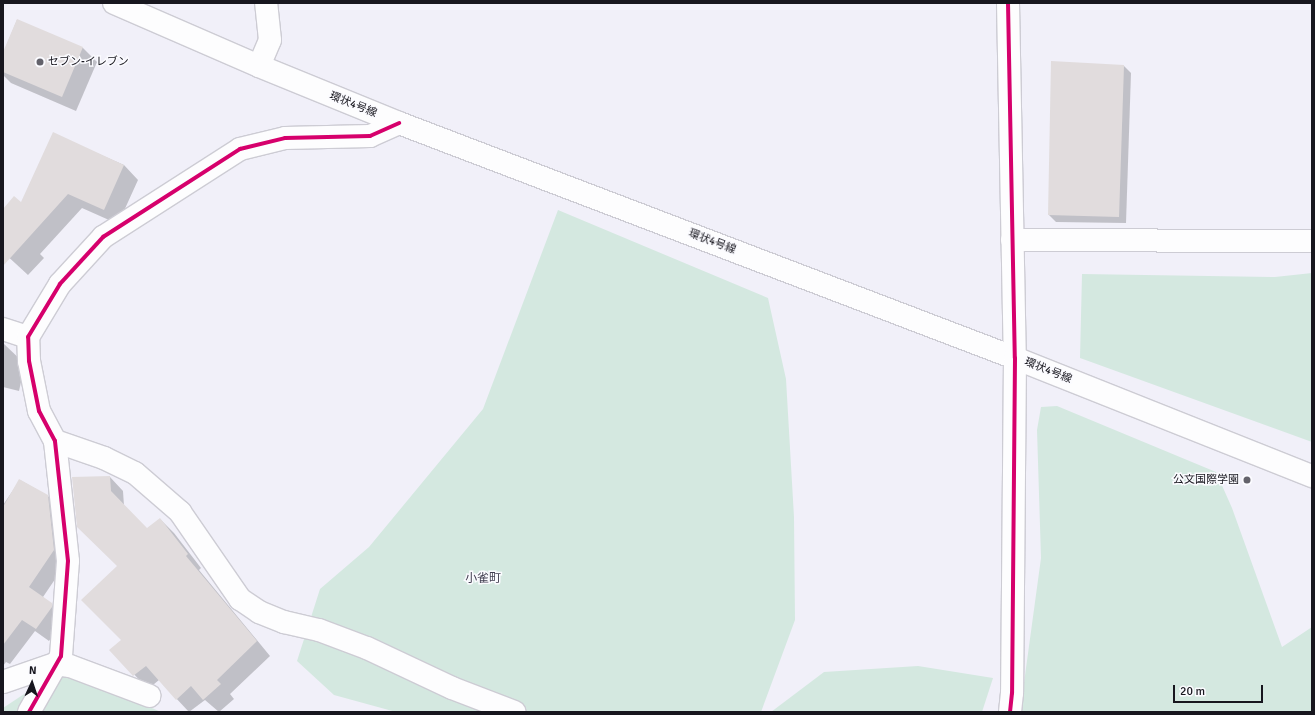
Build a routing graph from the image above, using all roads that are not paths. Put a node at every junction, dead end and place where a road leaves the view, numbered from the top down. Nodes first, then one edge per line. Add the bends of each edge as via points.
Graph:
1 (114, 3) edge
2 (266, 3) edge
3 (1008, 3) edge
4 (259, 66) junction
5 (399, 123) junction
6 (1012, 240) junction
7 (1312, 241) edge
8 (3, 329) edge
9 (28, 337) junction
10 (1015, 358) junction
11 (55, 441) junction
12 (1312, 476) edge
13 (55, 664) junction
14 (3, 682) edge
15 (150, 696) dead end
16 (29, 712) edge
17 (515, 712) edge
18 (1010, 712) edge

1 - 4 street, 環状4号線
2 - 4 street via 270,40
3 - 6 street
4 - 5 street, 環状4号線
5 - 9 street via 370,136 285,138 240,149 103,237 60,284
5 - 10 street, 環状4号線
6 - 7 street
6 - 10 street
8 - 9 street
9 - 11 street via 29,361 39,410
10 - 12 street, 環状4号線
10 - 18 street
11 - 13 street via 68,561 61,656
11 - 17 street via 104,458 135,473 180,512 240,599 259,612 284,622 319,630 404,663 452,688
13 - 14 street
13 - 15 street via 70,666
13 - 16 street

